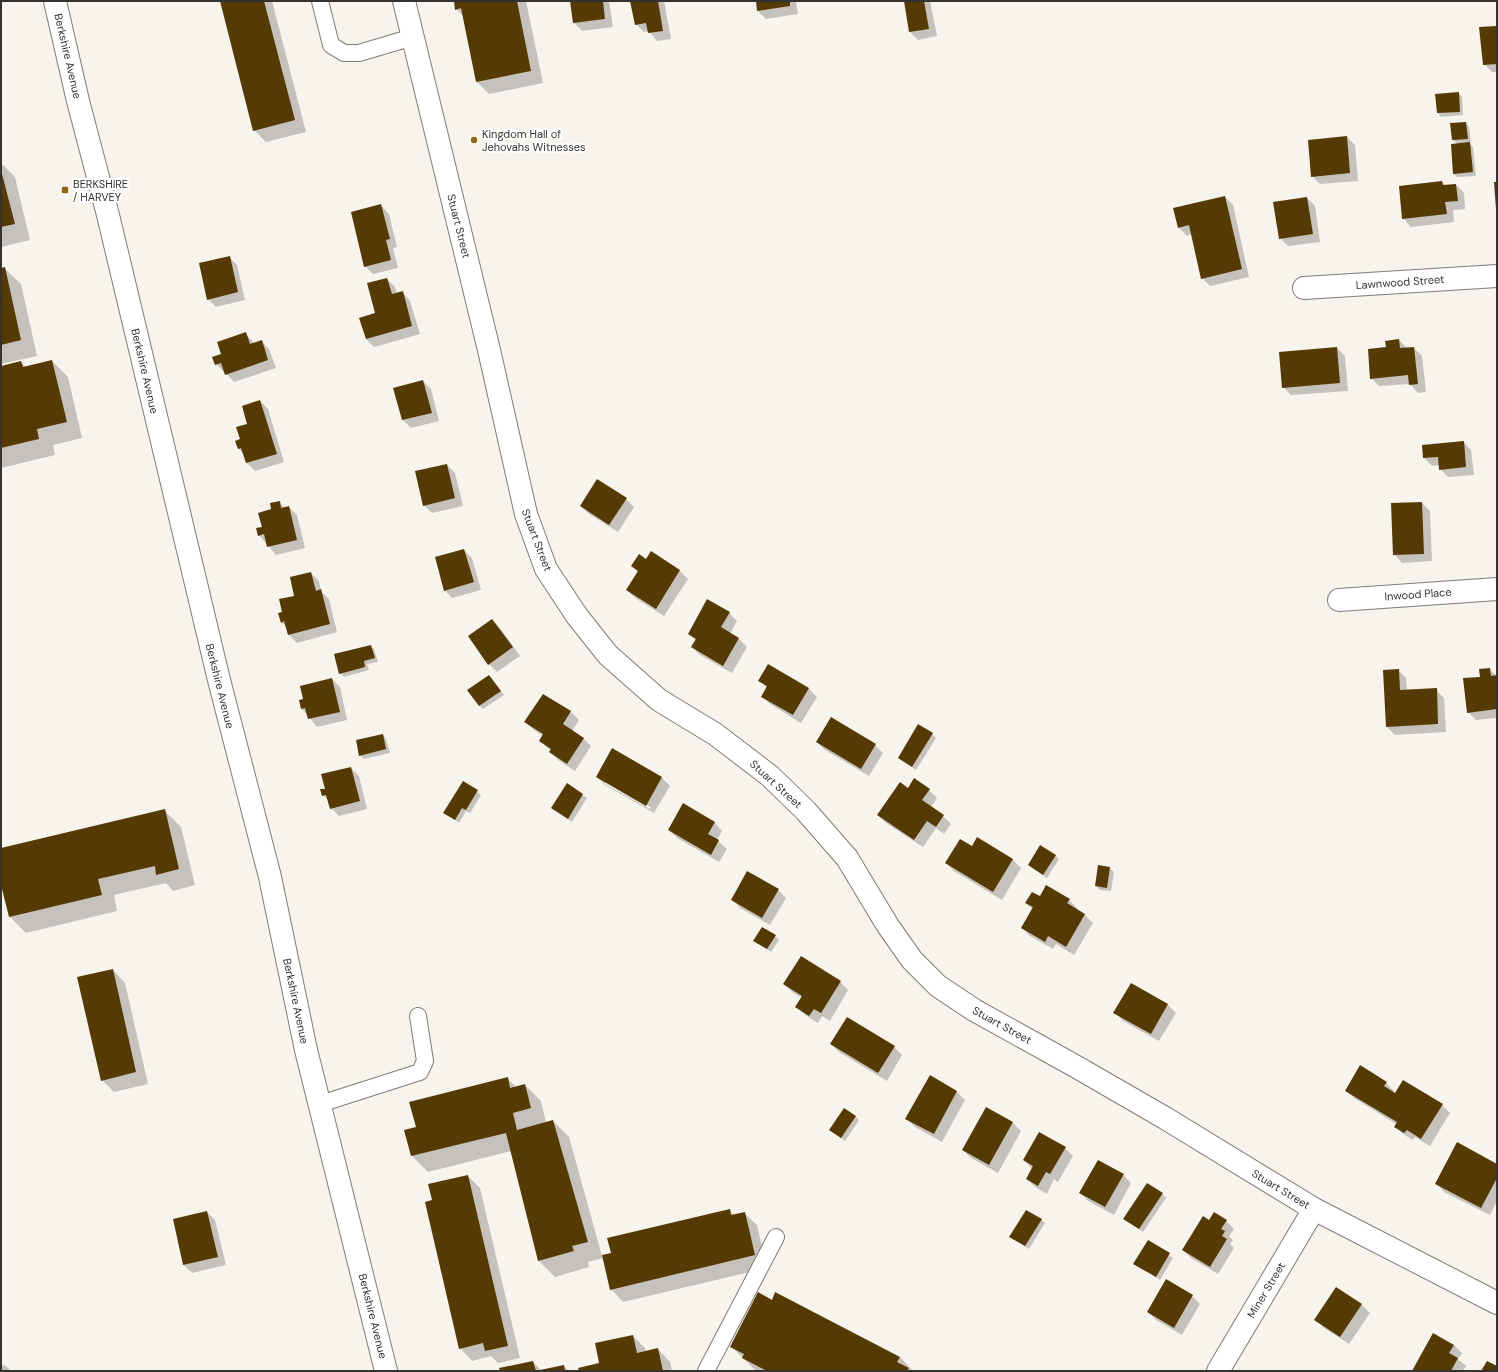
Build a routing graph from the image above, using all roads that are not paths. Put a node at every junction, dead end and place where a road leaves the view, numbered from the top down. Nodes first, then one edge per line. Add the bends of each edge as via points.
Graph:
1 (56, 1) edge
2 (320, 1) edge
3 (404, 1) edge
4 (413, 37) junction
5 (1497, 276) edge
6 (1304, 288) dead end
7 (1497, 589) edge
8 (1339, 600) dead end
9 (418, 1016) dead end
10 (320, 1104) junction
11 (1314, 1209) junction
12 (776, 1237) dead end
13 (1497, 1302) edge
14 (386, 1371) edge
15 (706, 1371) edge
16 (1218, 1371) edge

1 - 10 street, Berkshire Avenue via 78,102 108,215 218,680 270,877 306,1050
2 - 4 lane via 330,45 344,53 359,53
3 - 4 street, Stuart Street
4 - 11 street, Stuart Street via 526,514 546,569 577,616 608,654 659,700 715,734 770,776 806,811 847,858 912,960 938,986 974,1010 1165,1118
5 - 6 street, Lawnwood Street
7 - 8 street, Inwood Place
9 - 10 lane via 425,1061 420,1072
10 - 14 street, Berkshire Avenue
11 - 13 street, Stuart Street
11 - 16 street, Miner Street
12 - 15 lane

